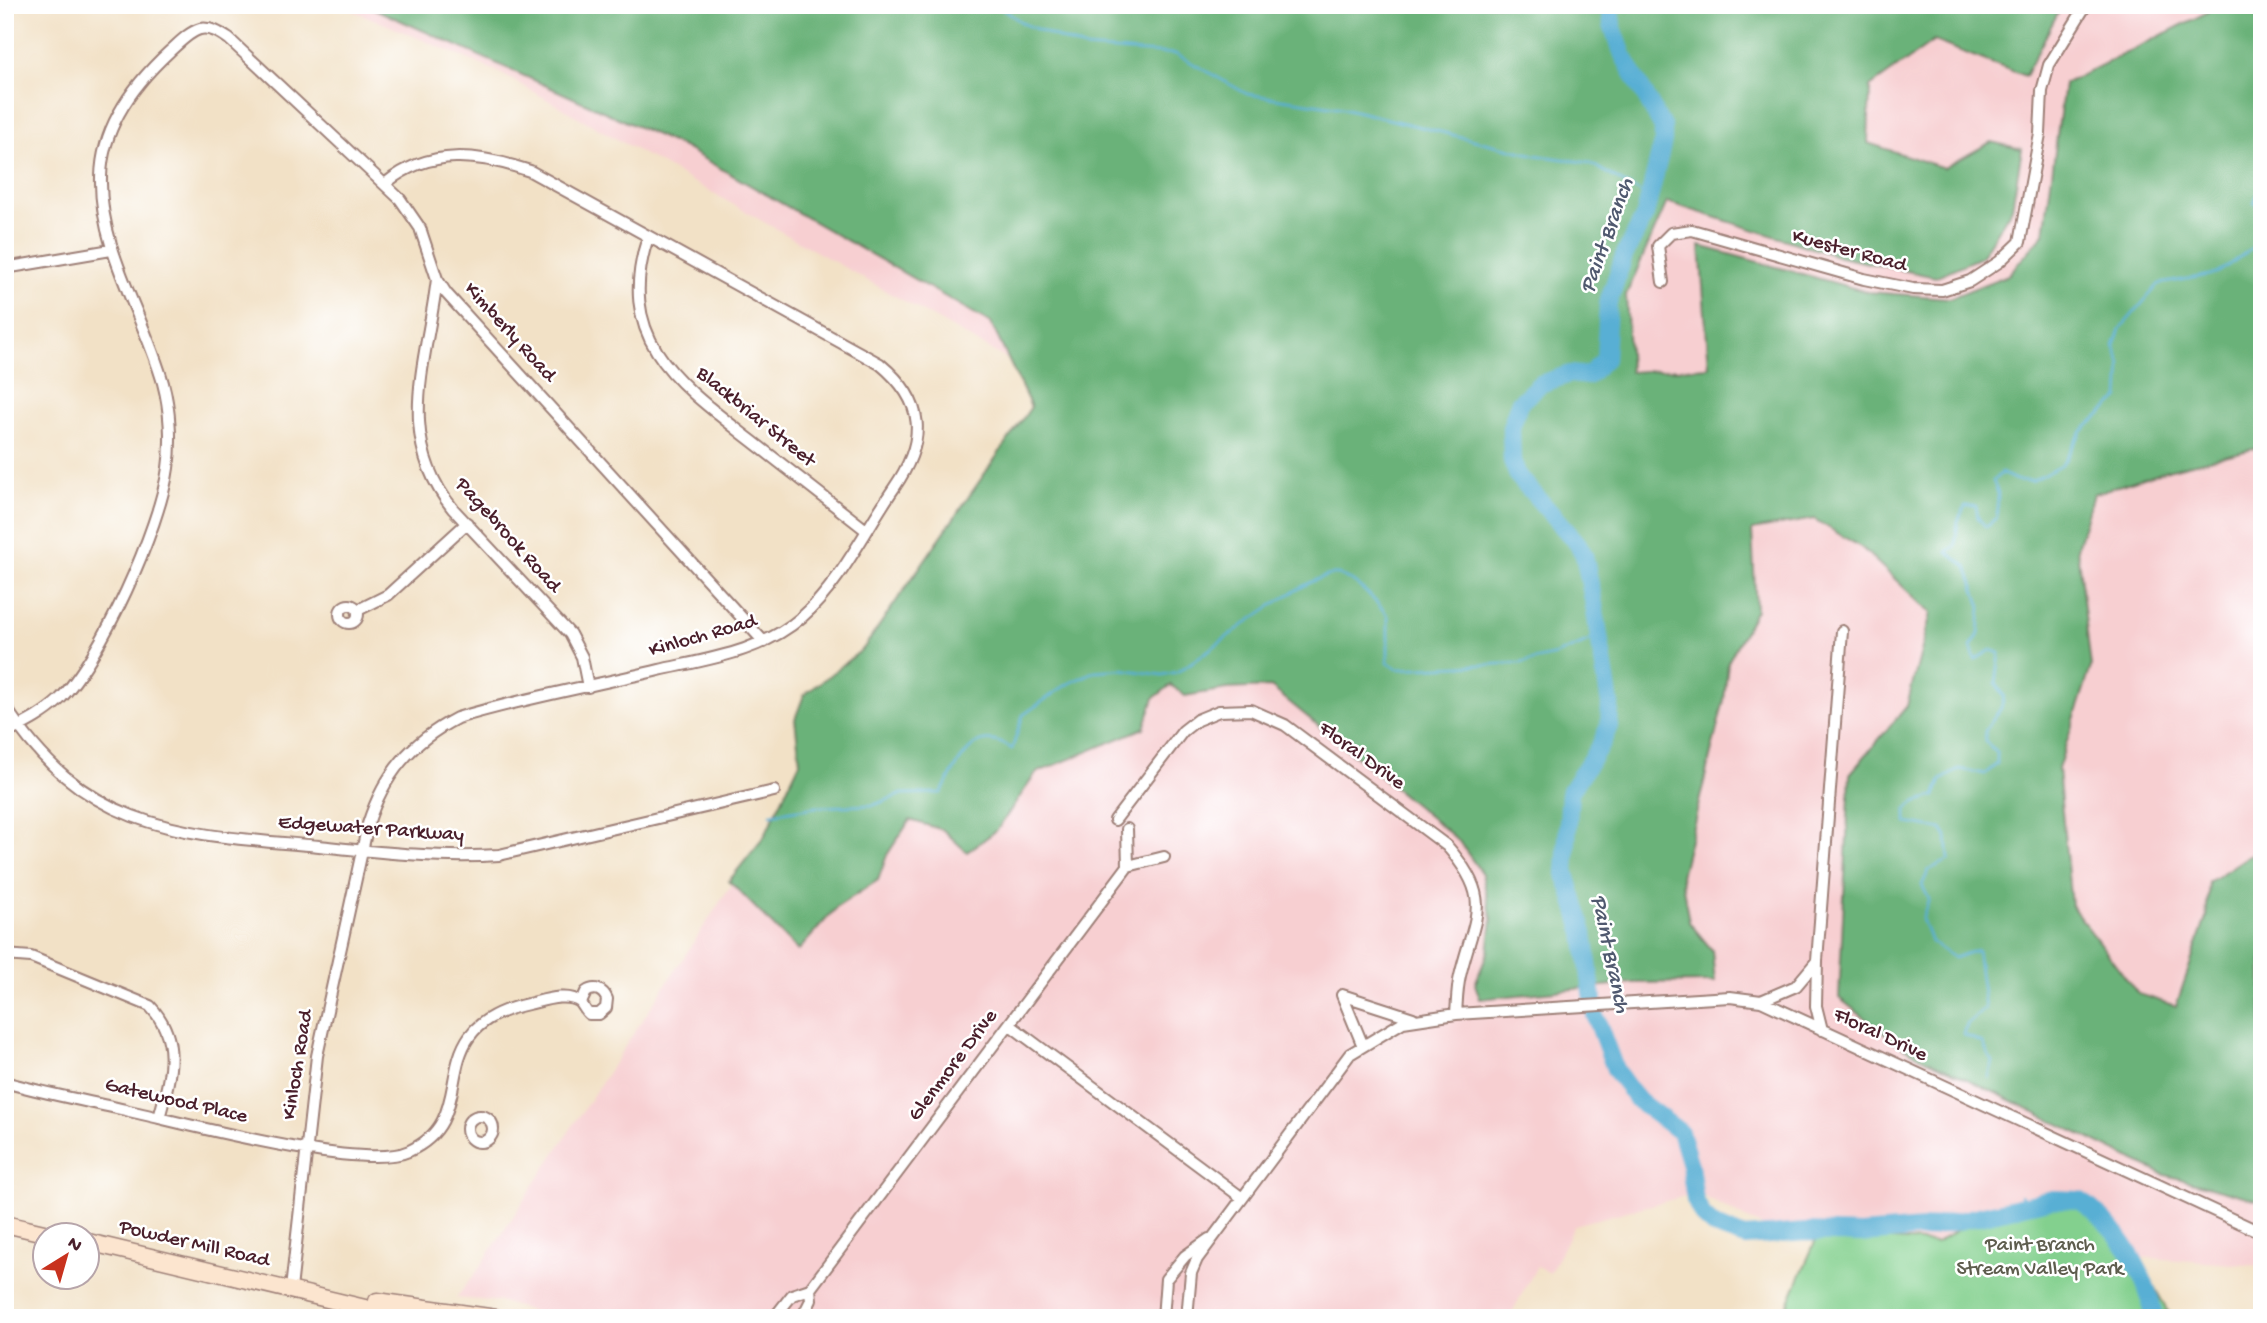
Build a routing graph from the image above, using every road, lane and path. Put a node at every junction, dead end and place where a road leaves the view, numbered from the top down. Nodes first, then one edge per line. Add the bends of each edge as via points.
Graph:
1 (2086, 5) edge
2 (386, 183) junction
3 (648, 237) junction
4 (111, 250) junction
5 (5, 268) edge
6 (437, 279) junction
7 (1663, 282) dead end
8 (467, 523) junction
9 (866, 530) junction
10 (358, 610) dead end
11 (1842, 631) dead end
12 (764, 642) junction
13 (588, 687) junction
14 (5, 706) edge
15 (18, 726) junction
16 (5, 734) edge
17 (774, 791) dead end
18 (1115, 820) dead end
19 (1127, 829) dead end
20 (361, 850) junction
21 (1164, 857) dead end
22 (1128, 866) junction
23 (5, 955) edge
24 (1816, 961) junction
25 (1761, 1001) junction
26 (581, 1003) dead end
27 (1456, 1014) junction
28 (1415, 1019) junction
29 (1010, 1025) junction
30 (1822, 1030) junction
31 (1363, 1046) junction
32 (5, 1082) edge
33 (447, 1113) junction
34 (159, 1118) junction
35 (467, 1126) dead end
36 (305, 1148) junction
37 (1241, 1197) junction
38 (5, 1224) edge
39 (32, 1230) edge
40 (2262, 1233) edge
41 (1212, 1238) junction
42 (102, 1245) edge
43 (291, 1289) junction
44 (810, 1289) junction
45 (407, 1318) edge
46 (496, 1318) edge
47 (774, 1318) edge
48 (802, 1318) edge
49 (1163, 1318) edge
50 (1187, 1318) edge

1 - 7 street, Kuester Road via 2049,65 2020,242 1970,281 1942,290 1913,289 1692,230 1671,233 1658,246
2 - 3 street, Kinloch Road via 430,160 482,157 530,171
2 - 4 street, Kimberly Road via 229,39 201,29 180,42 146,75 110,131 100,176
2 - 6 street, Kimberly Road via 420,228
3 - 9 street, Blackbriar Street via 638,278 638,306 649,340 671,373 697,399
3 - 9 street, Kinloch Road via 880,364 906,391 917,419 914,452
4 - 5 street
4 - 15 street via 163,383 169,431 166,482 153,526 97,645 60,699
6 - 8 street, Pagebrook Road via 418,397 419,438 436,485
6 - 12 street, Kimberly Road
8 - 10 street via 388,595
8 - 13 street, Pagebrook Road via 570,634 582,657
9 - 12 street, Kinloch Road via 813,607
11 - 24 street
12 - 13 street, Kinloch Road
13 - 20 street, Kinloch Road via 457,718 423,738 396,765 381,789
14 - 15 street, Edgewater Parkway
15 - 16 street
15 - 20 street, Edgewater Parkway via 75,784 144,821 192,834
17 - 20 street, Edgewater Parkway via 499,855
18 - 27 street, Floral Drive via 1182,732 1197,720 1219,711 1251,710 1285,725 1447,846 1466,871 1476,892 1477,911
19 - 22 street
20 - 36 street, Kinloch Road via 317,1056
21 - 22 street
22 - 29 street, Glenmore Drive
23 - 34 street via 31,957 150,1006 169,1035 173,1065
24 - 25 street via 1797,986
24 - 30 street via 1816,1006
25 - 27 street, Floral Drive via 1706,999
25 - 30 street, Floral Drive
26 - 33 street, Gatewood Place via 566,998 527,1004 493,1014 477,1025 461,1048
27 - 28 street, Floral Drive
28 - 31 street, Floral Drive
28 - 31 street via 1342,995
29 - 37 street
29 - 44 street, Glenmore Drive
30 - 40 street, Floral Drive
31 - 37 street, Floral Drive via 1350,1054
32 - 34 street, Gatewood Place
33 - 35 street
33 - 36 street, Gatewood Place via 439,1129 412,1151 389,1157
34 - 36 street, Gatewood Place
36 - 43 street, Kinloch Road
37 - 41 street, Floral Drive
38 - 39 main road
41 - 49 street, Floral Drive via 1196,1245 1166,1279
41 - 50 street, Floral Drive via 1191,1273
42 - 43 main road, Powder Mill Road
43 - 45 main road, Powder Mill Road
43 - 46 main road, Powder Mill Road
44 - 47 street via 792,1295
44 - 48 street via 811,1300

